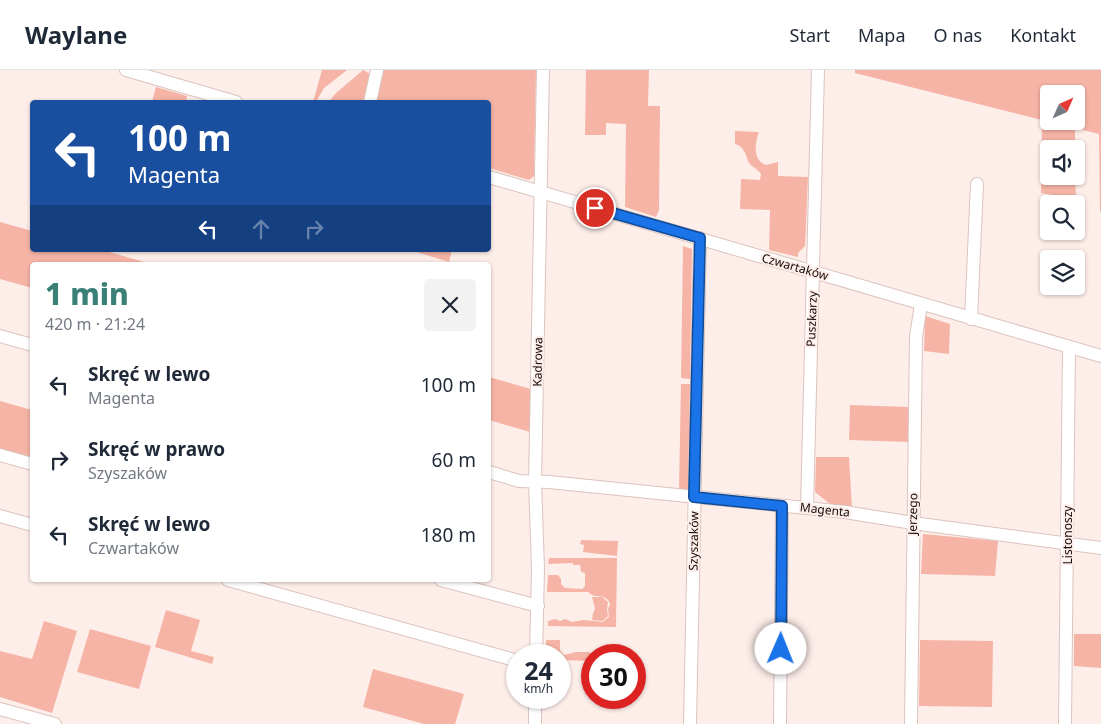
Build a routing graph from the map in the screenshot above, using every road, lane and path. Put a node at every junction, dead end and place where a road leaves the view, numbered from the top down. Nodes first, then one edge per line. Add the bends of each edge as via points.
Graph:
1 (126, 70) edge
2 (377, 70) edge
3 (544, 70) edge
4 (818, 70) edge
5 (229, 100) edge
6 (370, 100) edge
7 (491, 178) edge
8 (977, 184) dead end
9 (540, 192) junction
10 (700, 238) junction
11 (813, 272) junction
12 (921, 304) junction
13 (971, 319) junction
14 (0, 336) edge
15 (30, 344) edge
16 (1069, 347) junction
17 (1101, 356) edge
18 (0, 455) edge
19 (30, 463) edge
20 (491, 473) edge
21 (535, 482) junction
22 (694, 497) junction
23 (782, 506) junction
24 (806, 508) junction
25 (0, 516) edge
26 (913, 523) junction
27 (30, 524) edge
28 (1068, 545) junction
29 (1101, 548) edge
30 (235, 582) edge
31 (448, 582) edge
32 (538, 606) junction
33 (536, 644) edge
34 (506, 659) edge
35 (0, 709) edge
36 (535, 709) edge
37 (55, 724) edge
38 (535, 724) edge
39 (690, 724) edge
40 (780, 724) edge
41 (911, 724) edge
42 (1065, 724) edge

1 - 5 street
2 - 6 street
3 - 9 street, Kadrowa
4 - 11 street, Puszkarzy
7 - 9 street, Czwartaków
8 - 13 street
9 - 10 street, Czwartaków
9 - 21 street, Kadrowa
10 - 11 street, Czwartaków
10 - 22 street, Szyszaków
11 - 12 street, Czwartaków
11 - 24 street, Puszkarzy
12 - 13 street, Czwartaków
12 - 26 street, Jerzego via 916,337
13 - 16 street, Czwartaków
14 - 15 street
16 - 17 street, Czwartaków
16 - 28 street, Listonoszy
18 - 19 street
20 - 21 street, Magenta
21 - 22 street, Magenta
21 - 32 street, Kadrowa
22 - 23 street, Magenta
22 - 39 street, Szyszaków
23 - 24 street, Magenta
23 - 40 street
24 - 26 street, Magenta
25 - 27 street
26 - 28 street, Magenta
26 - 41 street, Jerzego
28 - 29 street, Magenta
28 - 42 street, Listonoszy
30 - 34 street
31 - 32 street
32 - 33 street, Kadrowa
35 - 37 street
36 - 38 street

